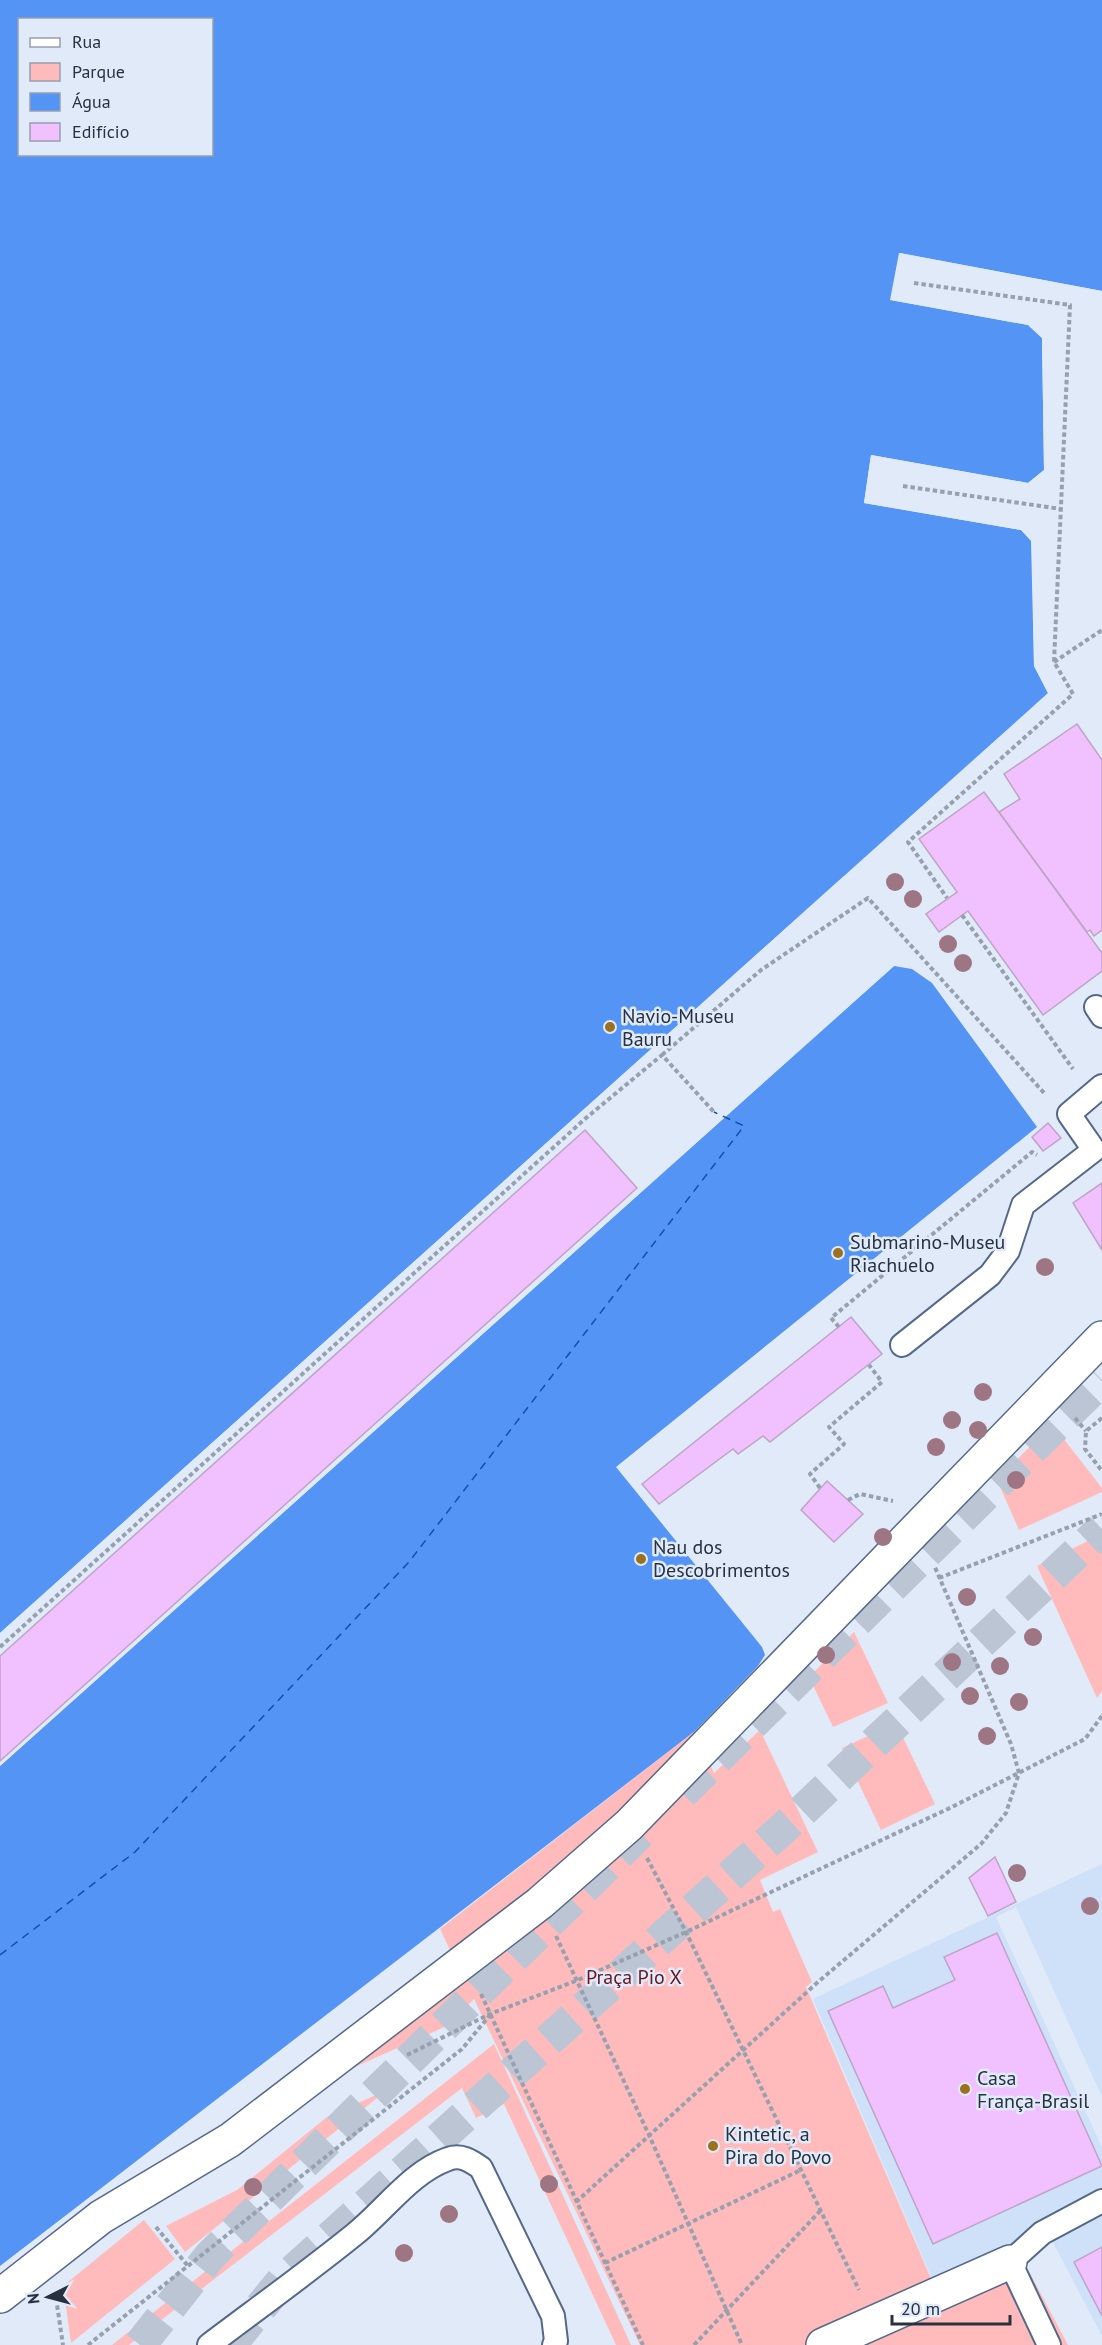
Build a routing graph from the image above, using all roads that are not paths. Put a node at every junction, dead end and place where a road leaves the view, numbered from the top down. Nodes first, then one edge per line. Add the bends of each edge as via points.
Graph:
1 (1097, 1090) edge
2 (1102, 1338) edge
3 (902, 1345) dead end
4 (1102, 2201) edge
5 (1010, 2262) junction
6 (0, 2296) edge
7 (209, 2345) edge
8 (554, 2345) edge
9 (823, 2345) edge
10 (1049, 2345) edge

1 - 3 lane via 1069,1114 1094,1150 1023,1206 1008,1251 990,1275
2 - 6 street via 629,1826 540,1904 230,2140 101,2217
4 - 5 lane via 1042,2233
5 - 9 street
5 - 10 lane
7 - 8 lane via 357,2232 424,2172 457,2157 481,2168 553,2316

